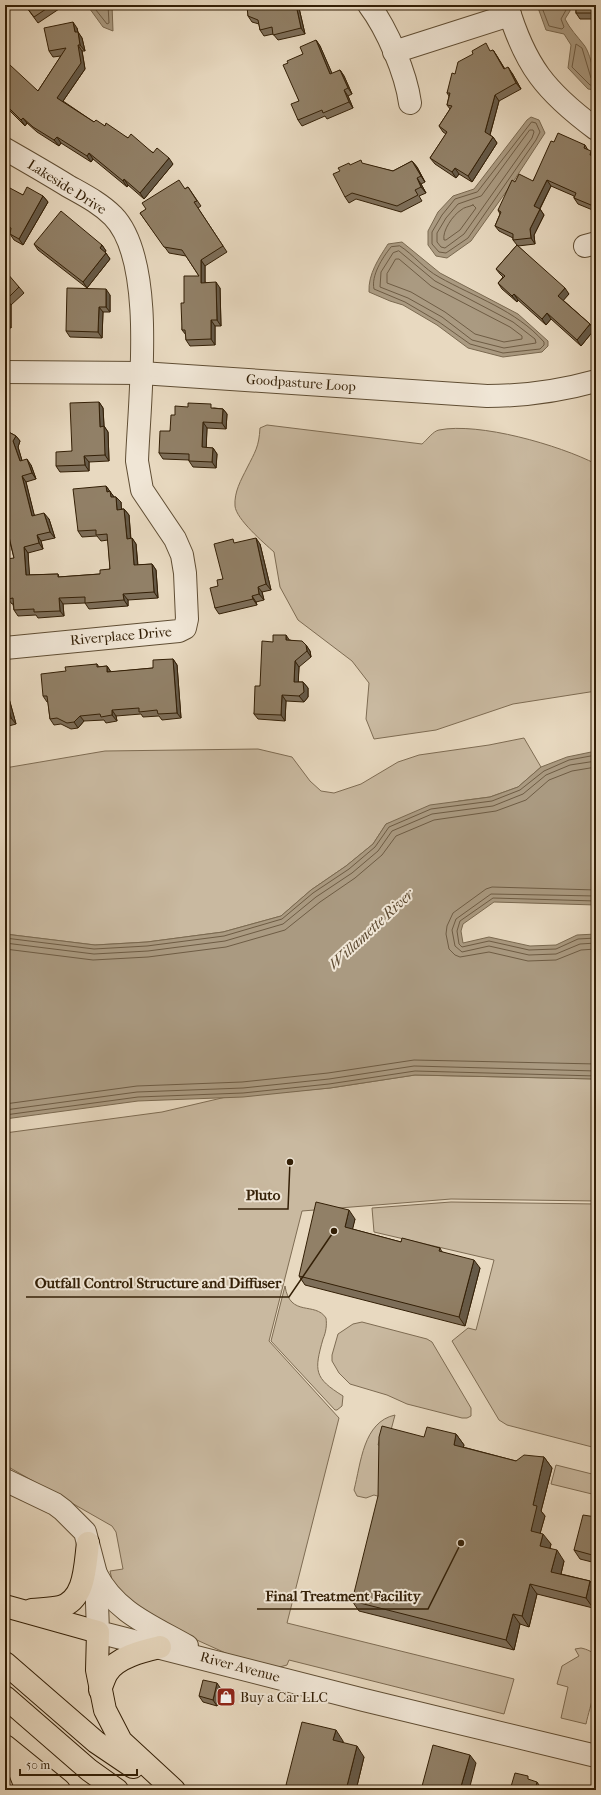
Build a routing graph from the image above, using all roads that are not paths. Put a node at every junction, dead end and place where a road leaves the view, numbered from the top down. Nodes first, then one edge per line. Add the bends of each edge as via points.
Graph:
1 (369, 5) edge
2 (508, 10) edge
3 (394, 52) junction
4 (410, 103) dead end
5 (596, 129) edge
6 (5, 149) edge
7 (5, 372) edge
8 (141, 373) junction
9 (596, 381) edge
10 (5, 648) edge
11 (5, 1480) edge
12 (88, 1543) junction
13 (96, 1574) junction
14 (13, 1608) edge
15 (98, 1632) junction
16 (160, 1647) junction
17 (213, 1660) junction
18 (5, 1663) edge
19 (100, 1690) junction
20 (5, 1697) edge
21 (5, 1746) edge
22 (5, 1750) edge
23 (596, 1756) edge
24 (27, 1790) edge
25 (59, 1790) edge
26 (118, 1790) edge
27 (167, 1790) edge
28 (174, 1790) edge

1 - 3 street
2 - 3 street
2 - 5 street via 523,49 544,83 566,106
3 - 4 street
6 - 8 street, Lakeside Drive via 96,202 121,226 135,258 140,282
7 - 8 street, Goodpasture Loop
8 - 9 street, Goodpasture Loop via 487,396 531,395
8 - 10 street, Riverplace Drive via 139,480 145,497 172,535 182,555 186,625 179,631
11 - 12 street via 39,1495 63,1510 85,1532
12 - 13 street
12 - 14 highway via 80,1588 74,1599 61,1606
13 - 15 street
13 - 17 street via 103,1589 128,1613
14 - 15 highway
15 - 16 street, River Avenue
15 - 19 highway via 97,1670
16 - 17 street, River Avenue
16 - 19 highway via 122,1660 107,1672
17 - 23 street, River Avenue via 364,1700
18 - 27 highway via 96,1742
19 - 28 highway via 105,1710 121,1741
20 - 26 highway via 89,1770
21 - 25 highway
22 - 24 highway via 18,1767

